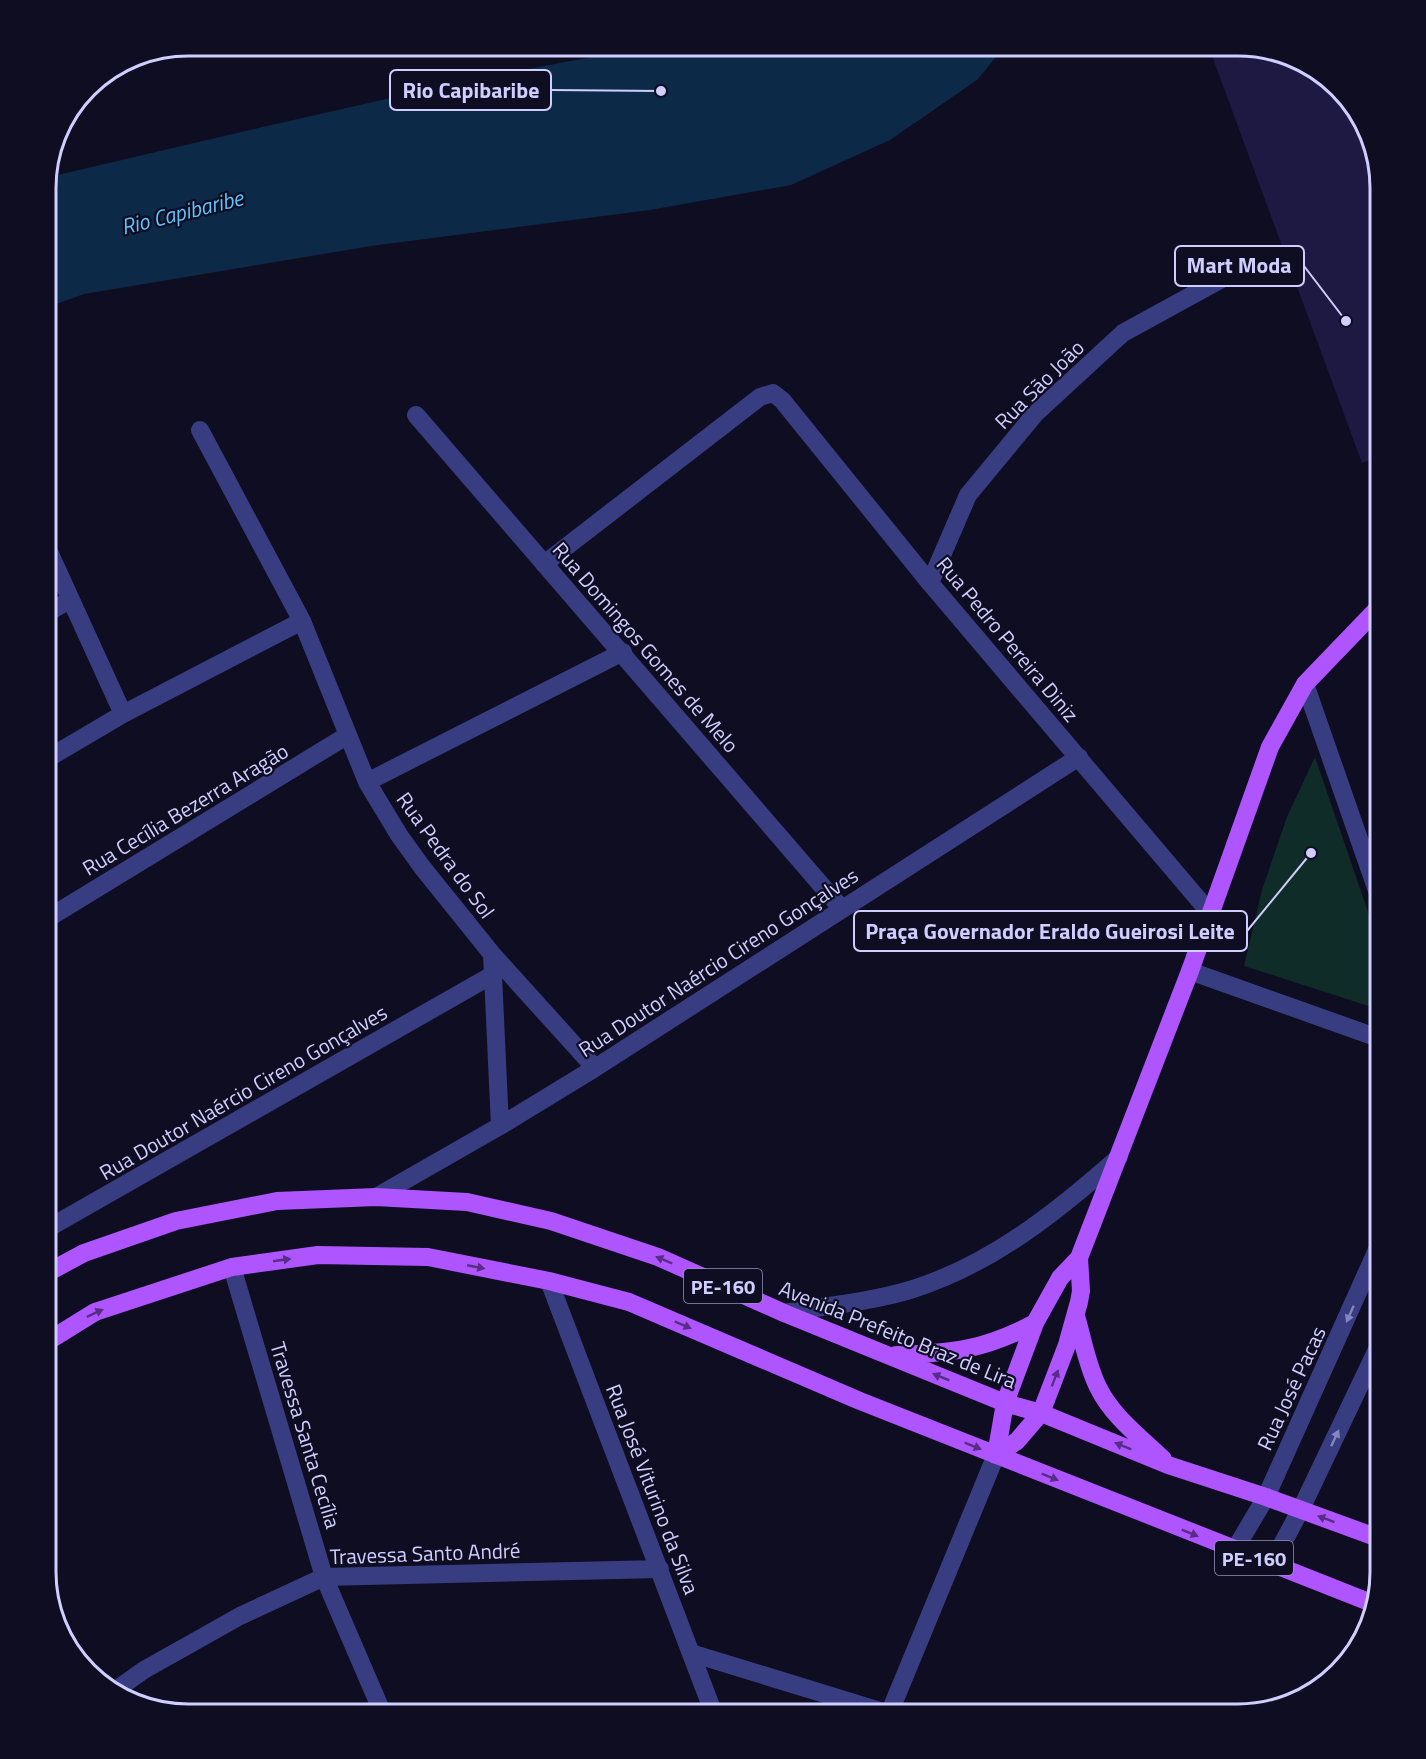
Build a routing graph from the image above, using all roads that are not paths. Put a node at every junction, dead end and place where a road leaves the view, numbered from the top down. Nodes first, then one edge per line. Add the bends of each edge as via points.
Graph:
1 (1236, 271) dead end
2 (416, 415) dead end
3 (200, 430) dead end
4 (544, 564) junction
5 (56, 568) edge
6 (930, 583) junction
7 (70, 600) junction
8 (56, 608) edge
9 (1370, 616) edge
10 (302, 621) junction
11 (623, 652) junction
12 (1305, 684) junction
13 (123, 714) junction
14 (348, 735) junction
15 (56, 754) edge
16 (1079, 757) junction
17 (367, 782) junction
18 (1370, 870) edge
19 (842, 909) junction
20 (56, 913) edge
21 (1210, 913) junction
22 (492, 954) junction
23 (1190, 971) junction
24 (494, 974) junction
25 (1370, 1035) edge
26 (595, 1068) junction
27 (500, 1126) junction
28 (1119, 1157) junction
29 (376, 1197) junction
30 (56, 1224) edge
31 (1079, 1258) junction
32 (1370, 1265) edge
33 (232, 1267) junction
34 (56, 1268) edge
35 (549, 1281) junction
36 (784, 1313) junction
37 (1076, 1316) junction
38 (1035, 1323) junction
39 (56, 1335) edge
40 (887, 1355) junction
41 (1370, 1364) edge
42 (1005, 1403) junction
43 (1041, 1413) junction
44 (996, 1455) junction
45 (1168, 1465) junction
46 (1266, 1497) junction
47 (1300, 1509) junction
48 (1370, 1535) edge
49 (1234, 1551) junction
50 (1271, 1565) junction
51 (660, 1569) junction
52 (324, 1577) junction
53 (1367, 1601) edge
54 (691, 1653) junction
55 (121, 1686) edge
56 (379, 1704) edge
57 (710, 1704) edge
58 (857, 1704) edge
59 (893, 1704) edge

1 - 6 street, Rua São João via 1123,333 1035,414 968,495
2 - 4 street, Rua Domingos Gomes de Melo
3 - 10 street, Rua Pedra do Sol
4 - 6 street, Rua Pedro Pereira Diniz via 760,397 773,393
4 - 11 street, Rua Domingos Gomes de Melo
5 - 7 street
6 - 16 street, Rua Pedro Pereira Diniz
7 - 8 street
7 - 13 street
9 - 12 main road
10 - 13 street
10 - 14 street, Rua Pedra do Sol
11 - 17 street
11 - 19 street, Rua Domingos Gomes de Melo
12 - 18 street
12 - 21 main road via 1270,747
13 - 15 street
14 - 17 street, Rua Pedra do Sol
14 - 20 street, Rua Cecília Bezerra Aragão
16 - 19 street, Rua Doutor Naércio Cireno Gonçalves
16 - 21 street, Rua Pedro Pereira Diniz
17 - 22 street, Rua Pedra do Sol via 411,851
19 - 26 street, Rua Doutor Naércio Cireno Gonçalves
21 - 23 main road
22 - 24 street
22 - 26 street
23 - 25 street
23 - 28 main road
24 - 27 street
24 - 30 street, Rua Doutor Naércio Cireno Gonçalves
26 - 27 street, Rua Doutor Naércio Cireno Gonçalves
27 - 29 street, Rua Doutor Naércio Cireno Gonçalves
28 - 31 main road
28 - 36 street via 1030,1230 946,1277 908,1291
29 - 34 main road, Avenida Prefeito Braz de Lira / PE-160 via 277,1201 176,1221 84,1253
36 -> 29 main road, Avenida Prefeito Braz de Lira / PE-160 via 658,1257 551,1221 467,1202
31 - 37 main road via 1081,1291
31 - 38 main road via 1060,1278
32 -> 46 street, Rua José Pacas
33 -> 35 main road, PE-160 via 318,1255 428,1257
39 -> 33 main road, PE-160 via 95,1312
33 - 52 street, Travessa Santa Cecília
35 -> 44 main road, PE-160 via 629,1302
35 - 51 street, Rua José Viturino da Silva
36 - 40 main road, Avenida Prefeito Braz de Lira / PE-160
43 -> 37 main road
37 - 45 main road via 1099,1389 1116,1413
38 - 40 main road via 978,1347
38 - 42 main road
42 -> 40 main road, Avenida Prefeito Braz de Lira / PE-160
47 -> 41 street
42 - 43 main road, Avenida Prefeito Braz de Lira / PE-160
42 - 44 main road
43 - 44 main road via 1017,1441
45 -> 43 main road, Avenida Prefeito Braz de Lira / PE-160
44 -> 49 main road, PE-160
44 - 59 street
45 - 46 main road, Avenida Prefeito Braz de Lira / PE-160
46 - 47 main road, Avenida Prefeito Braz de Lira / PE-160
46 - 49 street, Rua José Pacas
48 -> 47 main road, Avenida Prefeito Braz de Lira / PE-160
47 - 50 street
49 - 50 main road, PE-160
50 - 53 main road, PE-160
51 - 52 street, Travessa Santo André
51 - 54 street, Rua José Viturino da Silva
52 - 55 street, Travessa Santo André via 240,1616
52 - 56 street, Travessa Santa Cecília
54 - 57 street, Rua José Viturino da Silva
54 - 58 street

